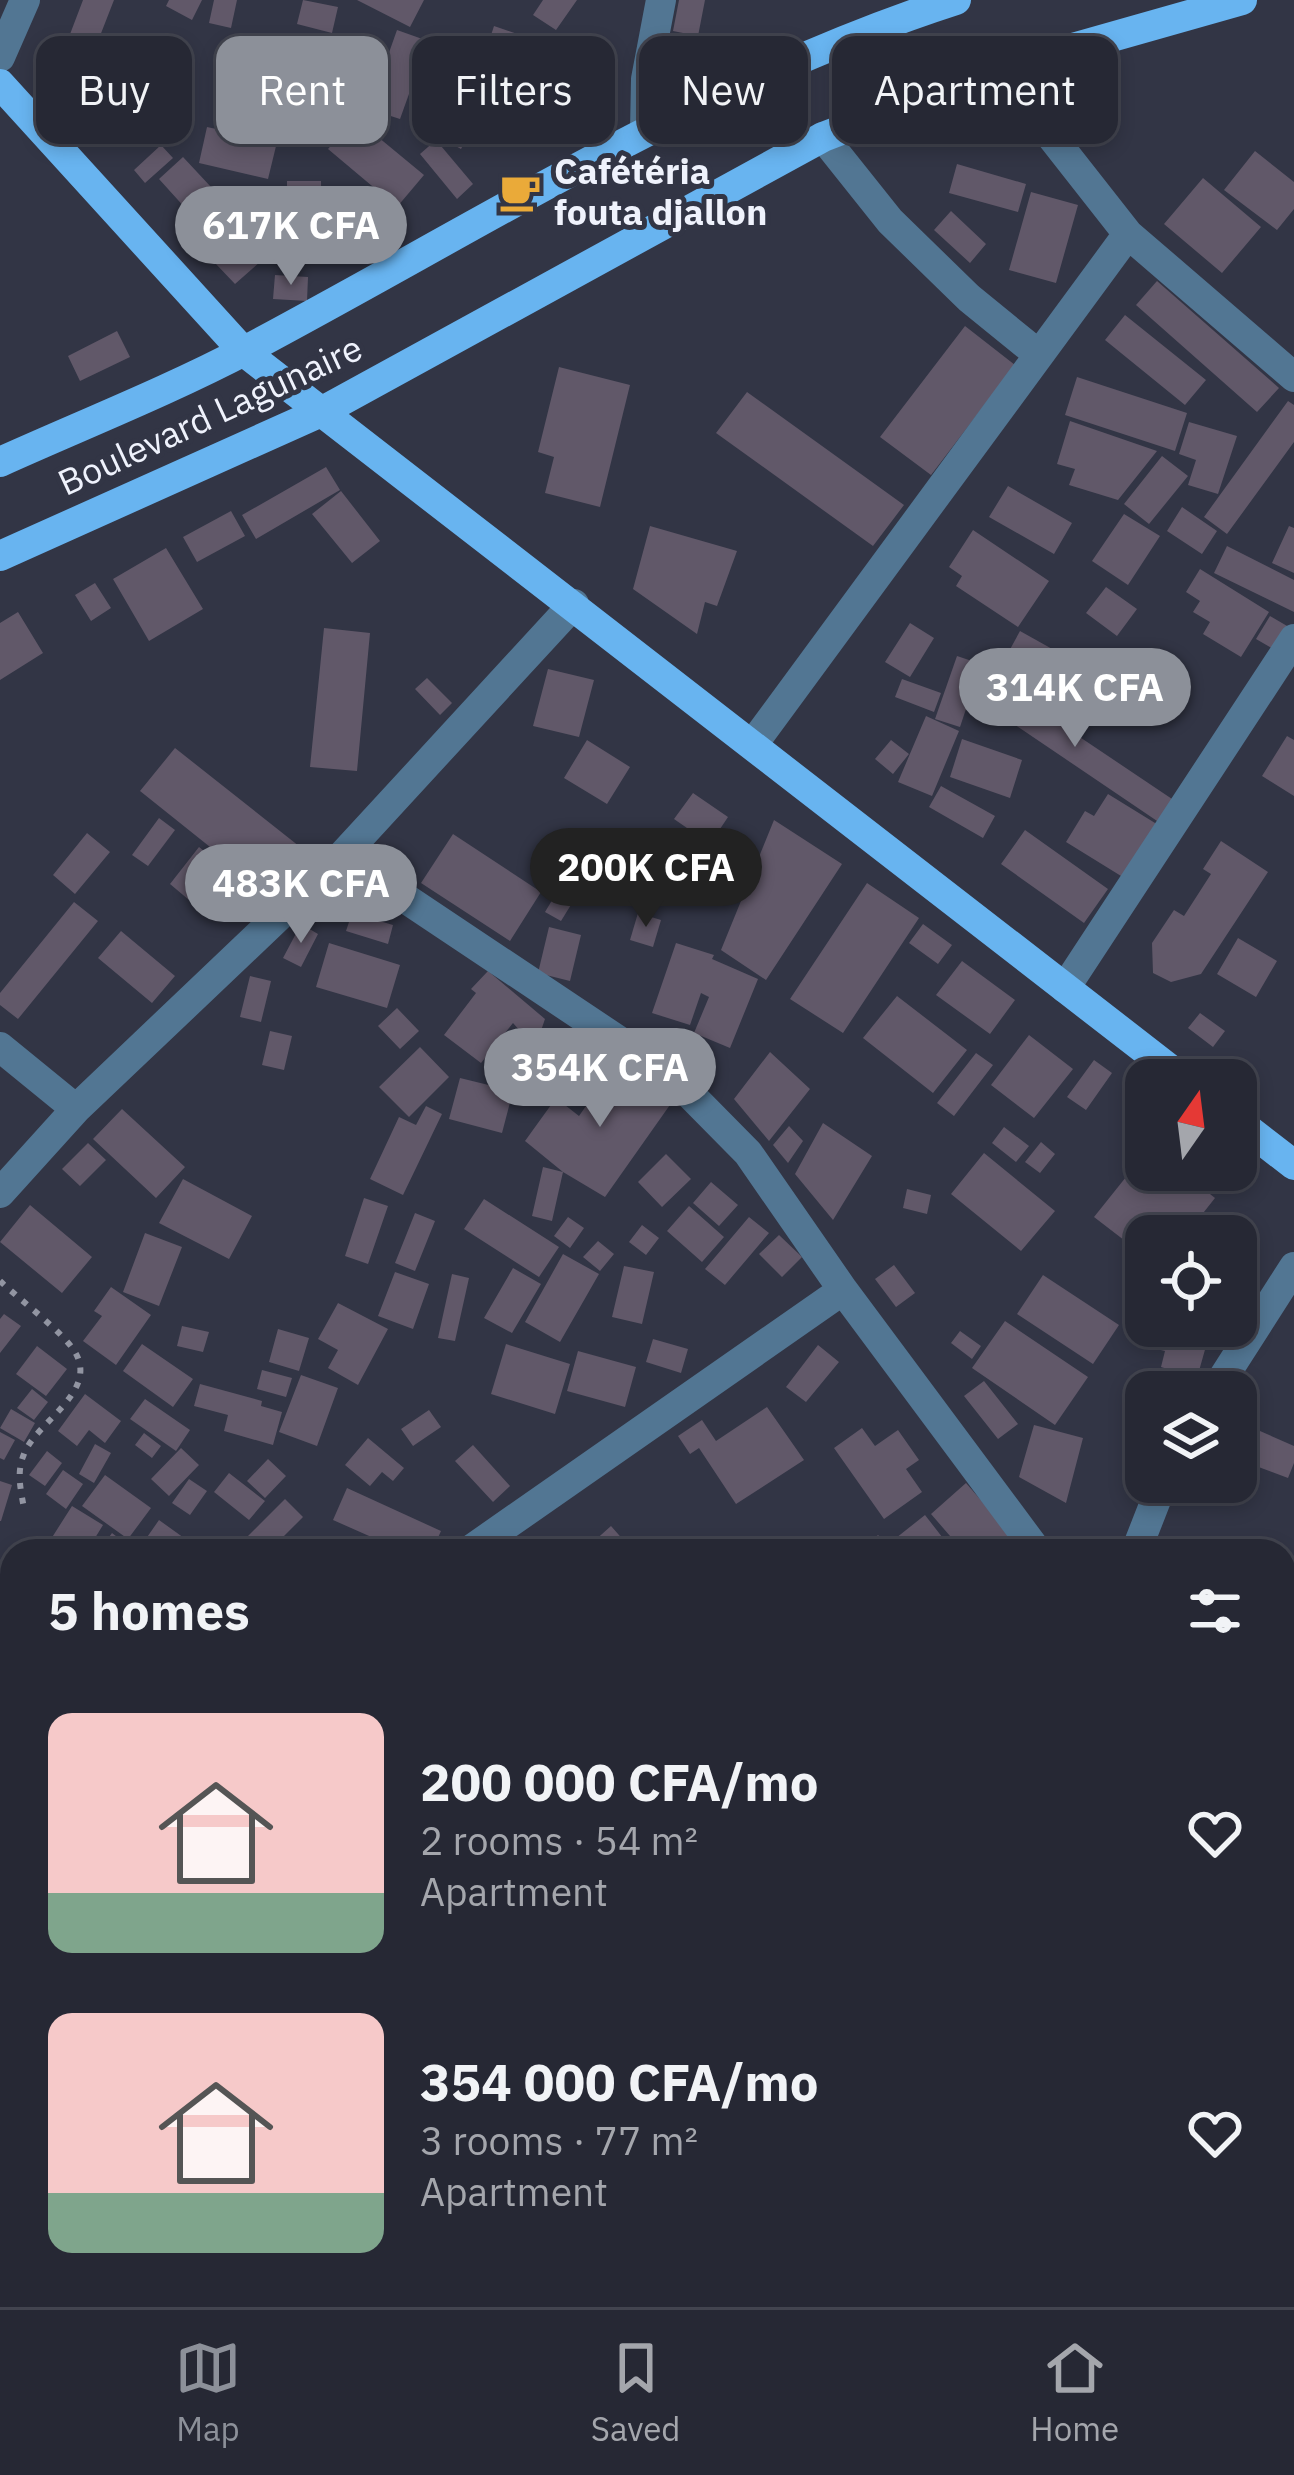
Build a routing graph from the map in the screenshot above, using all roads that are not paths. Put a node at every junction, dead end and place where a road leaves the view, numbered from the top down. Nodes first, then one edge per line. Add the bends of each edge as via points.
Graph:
1 (25, 0) edge
2 (661, 0) edge
3 (956, 0) edge
4 (1242, 0) edge
5 (903, 10) edge
6 (654, 36) edge
7 (1115, 36) edge
8 (808, 55) edge
9 (0, 57) edge
10 (0, 84) edge
11 (832, 133) edge
12 (639, 134) edge
13 (823, 136) junction
14 (1057, 144) edge
15 (1128, 234) junction
16 (243, 351) junction
17 (1039, 355) junction
18 (1294, 377) edge
19 (321, 412) junction
20 (0, 462) edge
21 (0, 556) edge
22 (574, 604) junction
23 (1294, 639) edge
24 (753, 744) junction
25 (342, 856) junction
26 (1065, 988) junction
27 (0, 1047) edge
28 (1157, 1059) edge
29 (76, 1108) junction
30 (1257, 1136) edge
31 (1294, 1165) edge
32 (0, 1193) edge
33 (1294, 1267) edge
34 (843, 1290) junction
35 (1227, 1371) edge
36 (1155, 1503) edge
37 (487, 1539) edge
38 (1028, 1539) edge
39 (1141, 1539) edge

1 - 9 street
2 - 6 street
3 - 5 main road, Boulevard Lagunaire
4 - 7 main road, Boulevard Lagunaire
5 - 8 main road, Boulevard Lagunaire
10 - 16 main road
11 - 13 main road, Boulevard Lagunaire
12 - 16 main road, Boulevard Lagunaire
13 - 17 street via 890,221
13 - 19 main road, Boulevard Lagunaire
14 - 15 street
15 - 17 street
15 - 18 street
16 - 19 main road
16 - 20 main road, Boulevard Lagunaire
17 - 24 street
19 - 21 main road, Boulevard Lagunaire
19 - 22 main road
22 - 24 main road
22 - 25 street
23 - 26 street
24 - 26 main road
25 - 29 street
25 - 34 street via 673,1077 748,1153
26 - 28 main road
27 - 29 street
29 - 32 street
30 - 31 main road
33 - 35 street
34 - 37 street
34 - 38 street
36 - 39 street

